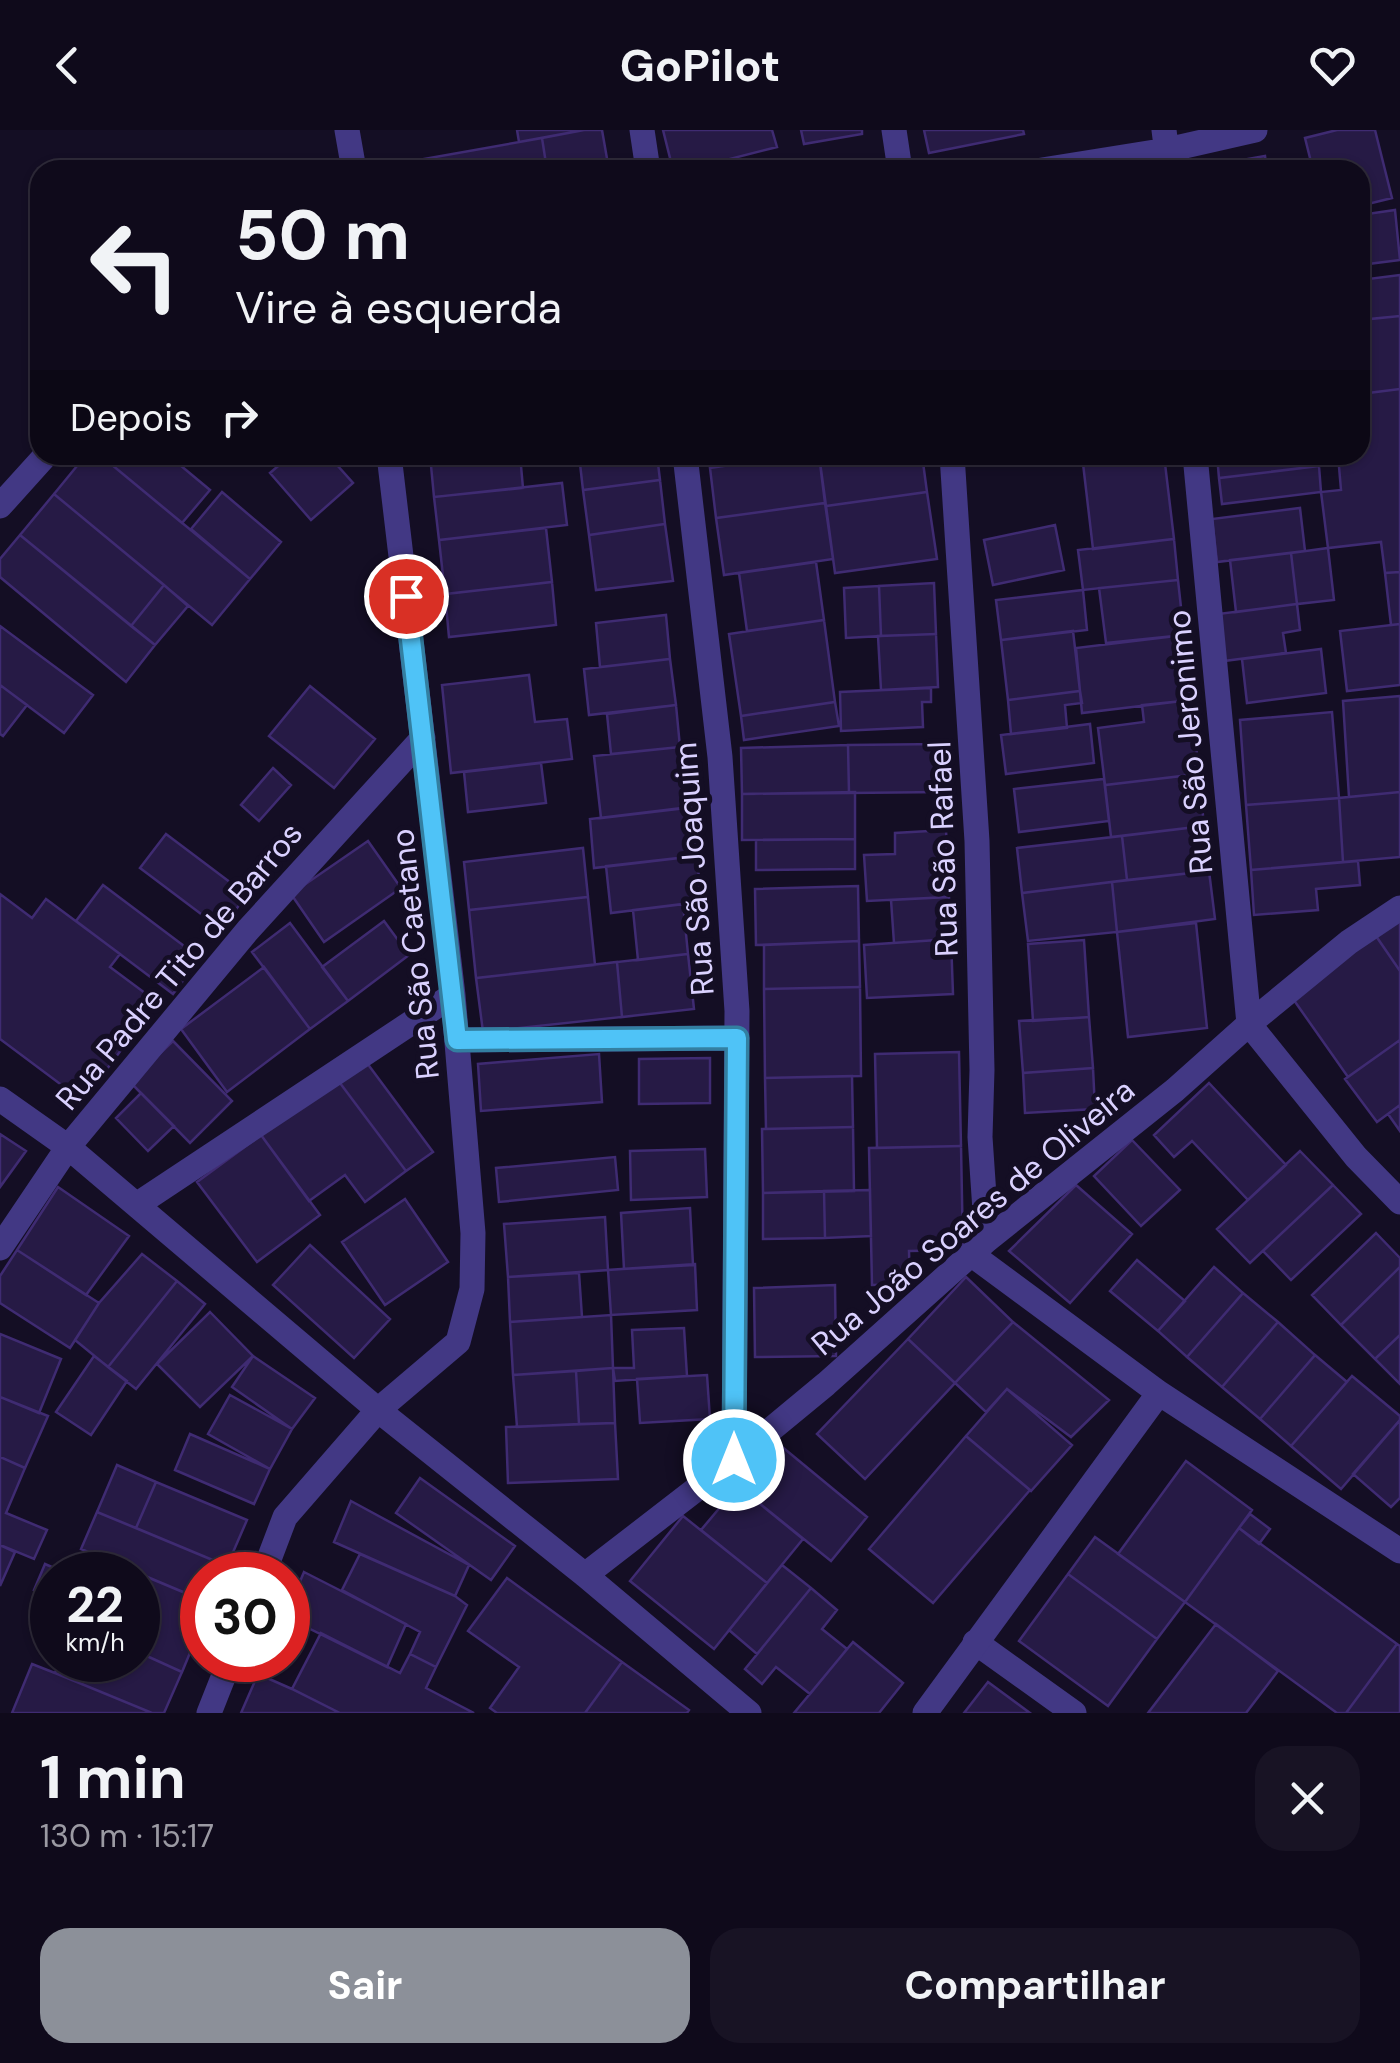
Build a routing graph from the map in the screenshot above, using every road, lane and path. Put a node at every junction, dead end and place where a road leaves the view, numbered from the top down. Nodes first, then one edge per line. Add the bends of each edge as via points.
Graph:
1 (642, 130) edge
2 (894, 130) edge
3 (1256, 130) edge
4 (1166, 150) edge
5 (646, 160) edge
6 (898, 160) edge
7 (1104, 160) edge
8 (37, 465) edge
9 (390, 465) edge
10 (687, 465) edge
11 (953, 465) edge
12 (1197, 465) edge
13 (0, 506) edge
14 (423, 738) junction
15 (1400, 908) edge
16 (453, 995) junction
17 (1249, 1024) junction
18 (737, 1038) junction
19 (457, 1040) junction
20 (0, 1099) edge
21 (68, 1147) junction
22 (1400, 1202) edge
23 (138, 1204) junction
24 (979, 1247) junction
25 (0, 1248) edge
26 (1159, 1393) junction
27 (378, 1410) junction
28 (734, 1460) junction
29 (272, 1552) edge
30 (1400, 1552) edge
31 (585, 1574) junction
32 (975, 1642) junction
33 (221, 1682) edge
34 (209, 1713) edge
35 (749, 1713) edge
36 (925, 1713) edge
37 (1074, 1713) edge

1 - 5 street
2 - 6 street
3 - 4 street
4 - 7 street
8 - 13 street
9 - 14 street, Rua São Caetano
10 - 18 street, Rua São Joaquim via 720,757
11 - 24 street, Rua São Rafael via 978,841
12 - 17 street, Rua São Jeronimo
14 - 16 street, Rua São Caetano
14 - 21 street, Rua Padre Tito de Barros via 281,892
15 - 17 street, Rua João Soares de Oliveira
16 - 19 street, Rua São Caetano
16 - 23 street
17 - 22 street
17 - 24 street, Rua João Soares de Oliveira
18 - 19 street
18 - 28 street, Rua São Joaquim
19 - 27 street, Rua São Caetano via 472,1289 458,1342
20 - 21 street
21 - 23 street
21 - 25 street, Rua Padre Tito de Barros
23 - 27 street
24 - 26 street
24 - 28 street, Rua João Soares de Oliveira
26 - 30 street
26 - 32 street
27 - 29 street, Rua São Caetano via 285,1517
27 - 31 street
28 - 31 street, Rua João Soares de Oliveira
31 - 35 street
32 - 36 street
32 - 37 street
33 - 34 street

